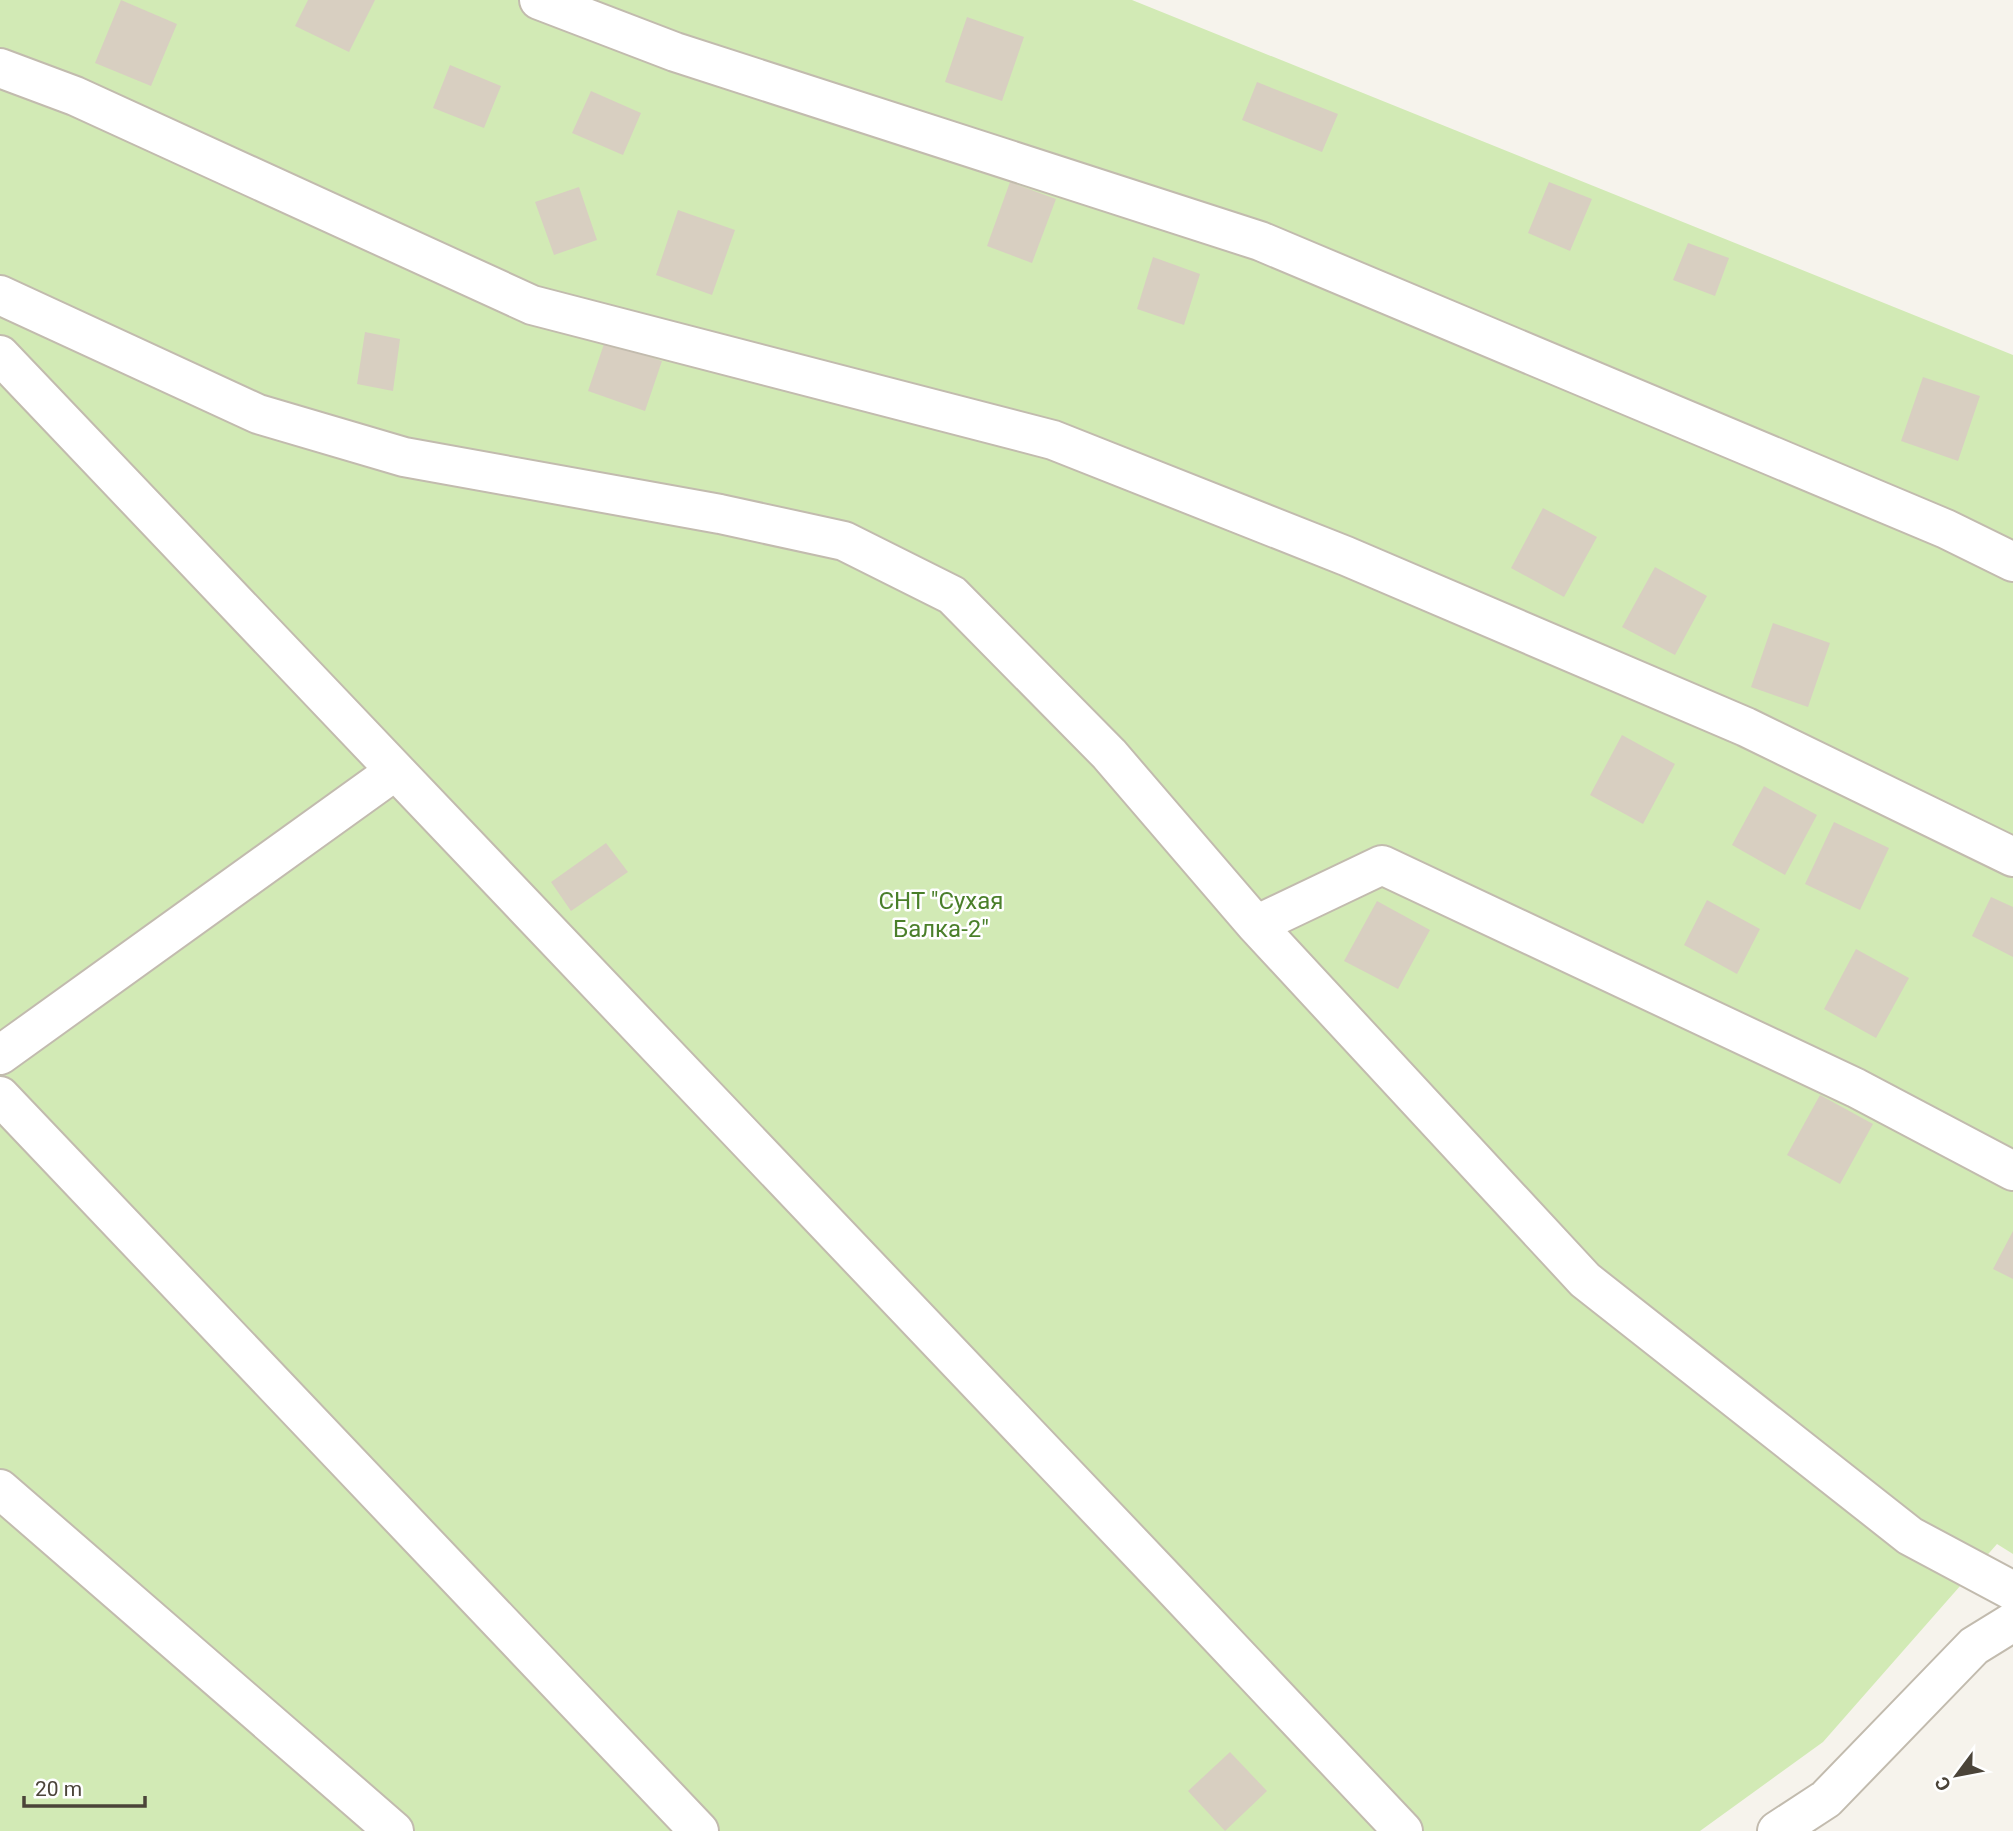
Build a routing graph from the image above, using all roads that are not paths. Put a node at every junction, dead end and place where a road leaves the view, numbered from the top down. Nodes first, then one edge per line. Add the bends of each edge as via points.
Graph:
1 (539, 0) edge
2 (0, 68) edge
3 (0, 295) edge
4 (0, 355) edge
5 (2013, 562) edge
6 (395, 771) junction
7 (2013, 857) edge
8 (1256, 925) junction
9 (0, 1055) edge
10 (0, 1096) edge
11 (2013, 1171) edge
12 (0, 1489) edge
13 (2013, 1591) edge
14 (2013, 1622) edge
15 (394, 1831) edge
16 (699, 1831) edge
17 (1403, 1831) edge
18 (1777, 1831) edge

1 - 5 lane via 675,52 1260,241 1946,529
2 - 7 lane via 75,96 532,304 1053,440 1346,556 1734,722
3 - 8 lane via 258,414 404,457 844,541 952,595 1108,754
4 - 6 lane
6 - 9 lane
6 - 17 lane
8 - 11 lane via 1382,865 1856,1088
8 - 13 lane via 1585,1280 1910,1536
10 - 16 lane
12 - 15 lane
14 - 18 lane via 1974,1646 1826,1799

